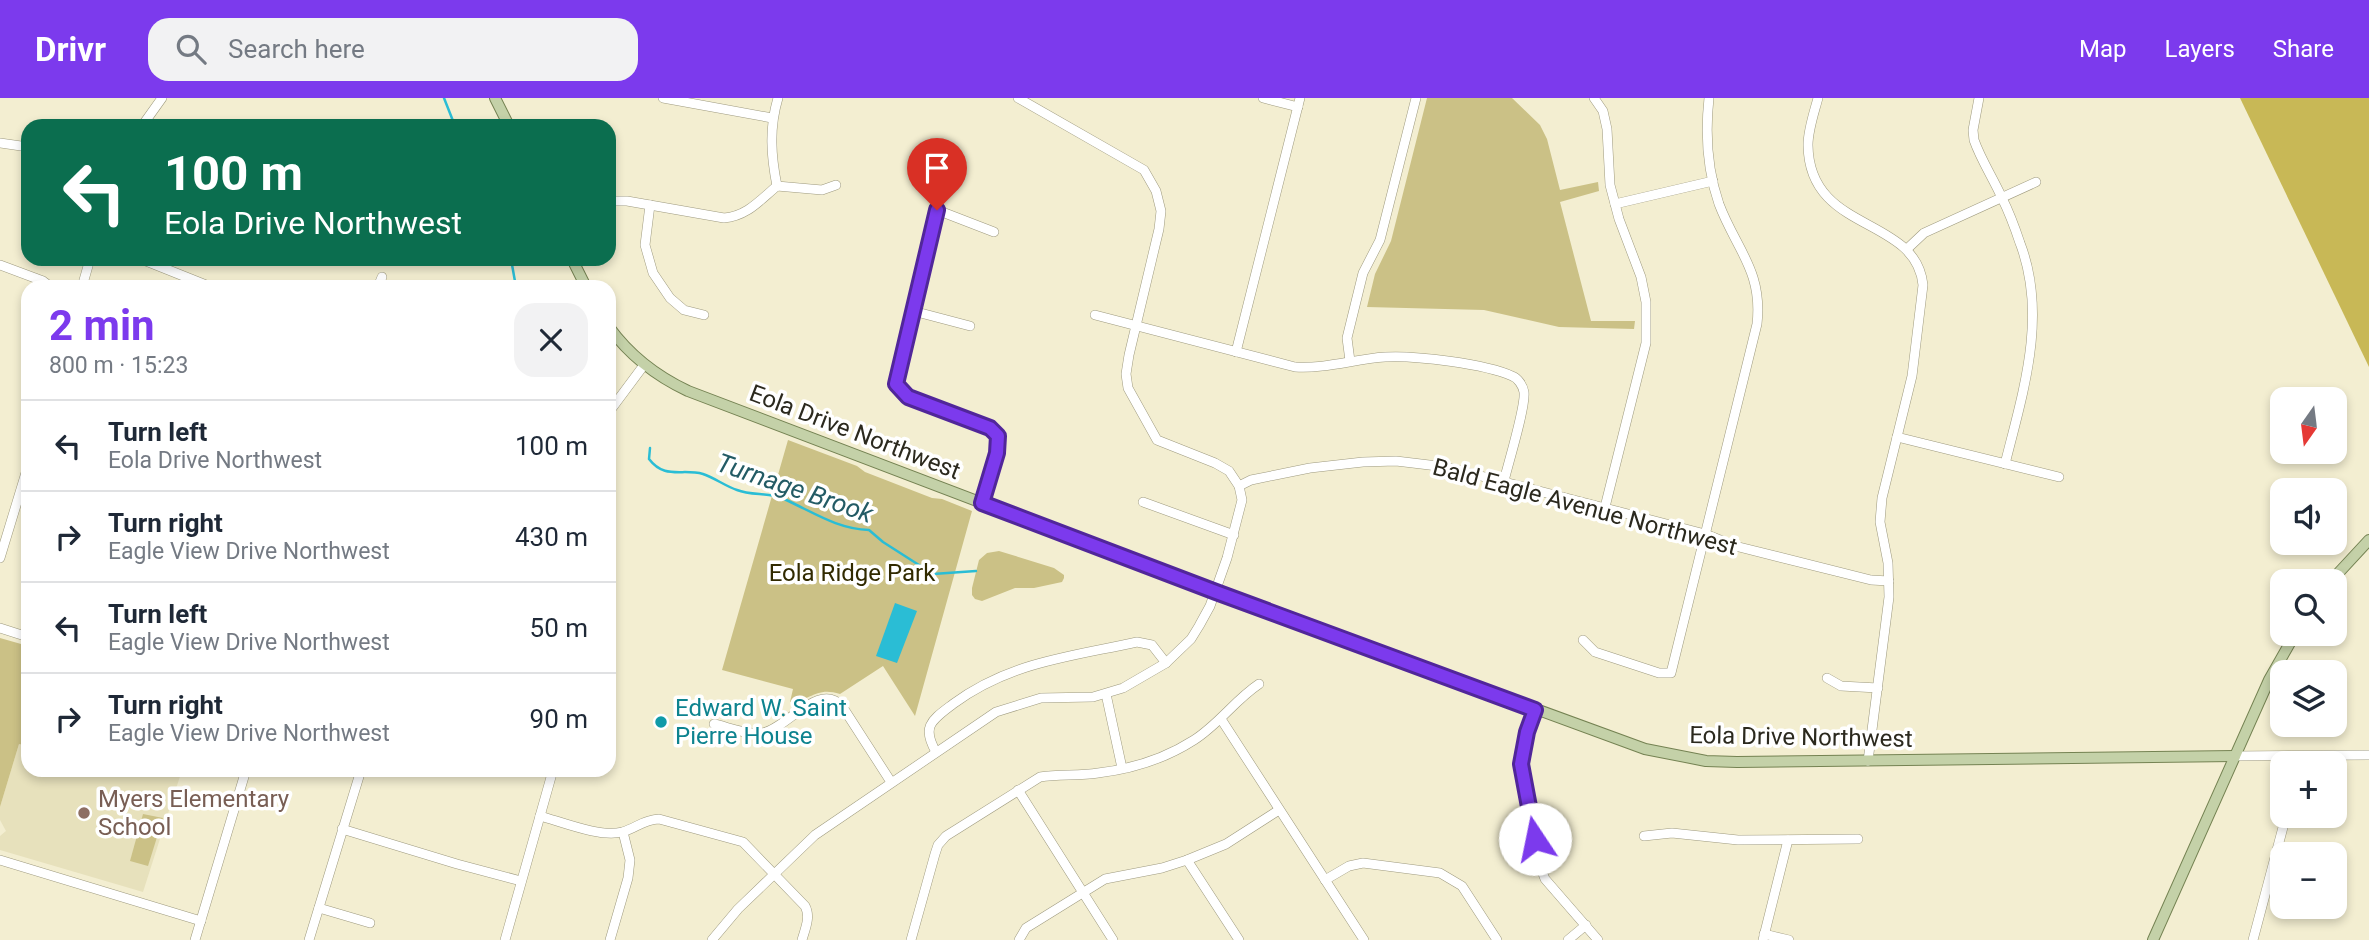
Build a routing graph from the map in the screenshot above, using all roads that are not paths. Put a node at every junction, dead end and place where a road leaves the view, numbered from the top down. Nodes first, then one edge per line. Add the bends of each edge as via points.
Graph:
1 (162, 98) edge
2 (495, 98) edge
3 (663, 98) edge
4 (778, 98) edge
5 (1018, 98) edge
6 (1263, 98) edge
7 (1416, 98) edge
8 (1594, 98) edge
9 (1709, 98) edge
10 (1818, 98) edge
11 (1979, 98) edge
12 (1299, 102) edge
13 (772, 118) junction
14 (147, 119) edge
15 (506, 119) edge
16 (0, 143) edge
17 (21, 146) edge
18 (1713, 181) junction
19 (2036, 182) dead end
20 (836, 185) dead end
21 (777, 186) junction
22 (2002, 198) junction
23 (616, 201) edge
24 (1615, 204) junction
25 (650, 205) junction
26 (994, 232) dead end
27 (1907, 249) junction
28 (0, 265) edge
29 (158, 266) edge
30 (382, 277) dead end
31 (40, 280) edge
32 (194, 280) edge
33 (381, 280) edge
34 (913, 311) junction
35 (704, 315) dead end
36 (1095, 315) dead end
37 (970, 326) dead end
38 (1136, 326) junction
39 (616, 336) edge
40 (1236, 352) junction
41 (1350, 361) junction
42 (644, 365) junction
43 (616, 403) edge
44 (1897, 437) junction
45 (2005, 464) junction
46 (2059, 477) dead end
47 (1504, 481) junction
48 (1239, 486) junction
49 (21, 489) edge
50 (1143, 502) dead end
51 (982, 503) junction
52 (1605, 507) junction
53 (1705, 534) junction
54 (1234, 536) junction
55 (2369, 540) edge
56 (0, 558) edge
57 (2342, 569) edge
58 (1889, 581) junction
59 (1216, 592) junction
60 (0, 628) edge
61 (21, 635) edge
62 (1583, 640) dead end
63 (2288, 646) edge
64 (1166, 663) junction
65 (1827, 678) dead end
66 (1259, 684) dead end
67 (1878, 688) junction
68 (1106, 694) junction
69 (1535, 710) junction
70 (1222, 719) junction
71 (714, 724) dead end
72 (936, 752) junction
73 (2369, 755) edge
74 (2235, 756) junction
75 (2347, 756) edge
76 (2270, 758) edge
77 (1868, 761) junction
78 (1122, 768) junction
79 (244, 777) edge
80 (359, 777) edge
81 (551, 777) edge
82 (891, 782) junction
83 (1018, 790) junction
84 (1279, 810) junction
85 (540, 816) junction
86 (2283, 828) edge
87 (342, 829) junction
88 (623, 832) junction
89 (1644, 836) dead end
90 (1858, 839) dead end
91 (1788, 840) junction
92 (0, 860) edge
93 (1187, 860) junction
94 (773, 873) junction
95 (1325, 880) junction
96 (521, 881) junction
97 (1082, 892) junction
98 (319, 908) junction
99 (201, 921) junction
100 (370, 923) dead end
101 (1586, 925) junction
102 (1763, 937) edge
103 (195, 940) edge
104 (309, 940) edge
105 (505, 940) edge
106 (610, 940) edge
107 (712, 940) edge
108 (802, 940) edge
109 (911, 940) edge
110 (1019, 940) edge
111 (1113, 940) edge
112 (1239, 940) edge
113 (1364, 940) edge
114 (1497, 940) edge
115 (1568, 940) edge
116 (1598, 940) edge
117 (1789, 940) edge
118 (2153, 940) edge
119 (2253, 940) edge

1 - 14 street
2 - 15 main road
3 - 13 street
4 - 13 street
5 - 38 street via 1144,170 1156,191 1160,229
6 - 12 street
7 - 41 street via 1380,240 1363,274 1347,338
8 - 24 street via 1607,129
9 - 18 street via 1707,148
10 - 27 street via 1808,143 1816,183 1841,209
11 - 22 street via 1974,140
12 - 40 street
13 - 21 street
16 - 17 street
18 - 24 street
18 - 53 street via 1752,272 1758,312
19 - 22 street
20 - 21 street via 822,190
21 - 25 street via 751,210 735,217 713,218
22 - 27 street via 1924,233
22 - 45 street via 2022,246 2033,320 2028,369
23 - 25 street
24 - 52 street via 1641,277 1646,344
25 - 35 street via 645,246 653,273 684,310
26 - 34 street via 937,210
27 - 44 street via 1917,260 1923,285 1912,376
28 - 31 street
29 - 32 street
30 - 33 street
34 - 37 street
34 - 51 street via 896,384 908,397 990,428 998,436
36 - 38 street
38 - 40 street
38 - 48 street via 1127,384 1151,431 1162,444 1228,471
39 - 42 main road, Eola Drive Northwest
40 - 41 street via 1295,367
41 - 47 street via 1387,357 1445,361 1511,375 1521,384 1524,400
42 - 43 street
42 - 51 main road, Eola Drive Northwest via 688,391
44 - 45 street
44 - 58 street via 1880,522
45 - 46 street
47 - 48 street, Bald Eagle Avenue Northwest via 1422,464 1363,462 1310,468
47 - 52 street, Bald Eagle Avenue Northwest
48 - 54 street via 1242,508
49 - 56 street
50 - 54 street
51 - 59 main road, Eola Drive Northwest
52 - 53 street, Bald Eagle Avenue Northwest
53 - 58 street, Bald Eagle Avenue Northwest via 1758,552
53 - 62 street via 1671,673 1595,652
54 - 59 street
55 - 57 main road
58 - 67 street
59 - 64 street via 1191,639
59 - 69 main road, Eola Drive Northwest
60 - 61 street
63 - 74 main road
64 - 68 street
64 - 72 street via 1152,645 1137,642 1003,674 933,720 929,737
65 - 67 street via 1841,686
66 - 70 street
67 - 77 street
68 - 72 street via 1041,698 1010,706
68 - 78 street
69 - 77 main road, Eola Drive Northwest via 1628,745 1683,757 1737,762
69 - 101 street via 1521,764 1540,866 1545,879
70 - 78 street via 1172,753
70 - 84 street
71 - 82 street via 761,733 819,699 833,699
72 - 82 street
73 - 75 street, Eola Drive Northwest
74 - 76 street, Eola Drive Northwest
74 - 77 main road, Eola Drive Northwest
74 - 118 main road
78 - 83 street via 1056,774
79 - 99 street
80 - 87 street
81 - 85 street
82 - 94 street via 815,835
83 - 97 street
83 - 109 street via 938,845
84 - 93 street via 1226,844
84 - 95 street
85 - 88 street via 609,834
85 - 96 street
86 - 119 street
87 - 96 street
87 - 98 street
88 - 94 street via 659,819 732,838 743,842
88 - 106 street via 631,860
89 - 91 street via 1672,833
90 - 91 street
91 - 102 street
92 - 99 street
93 - 97 street via 1105,879
93 - 112 street
94 - 107 street
94 - 108 street via 808,912
95 - 113 street
95 - 114 street via 1363,863 1440,873 1462,886
96 - 105 street
97 - 110 street via 1026,928
97 - 111 street
98 - 100 street
98 - 104 street
99 - 103 street
101 - 115 street
101 - 116 street
102 - 117 street

